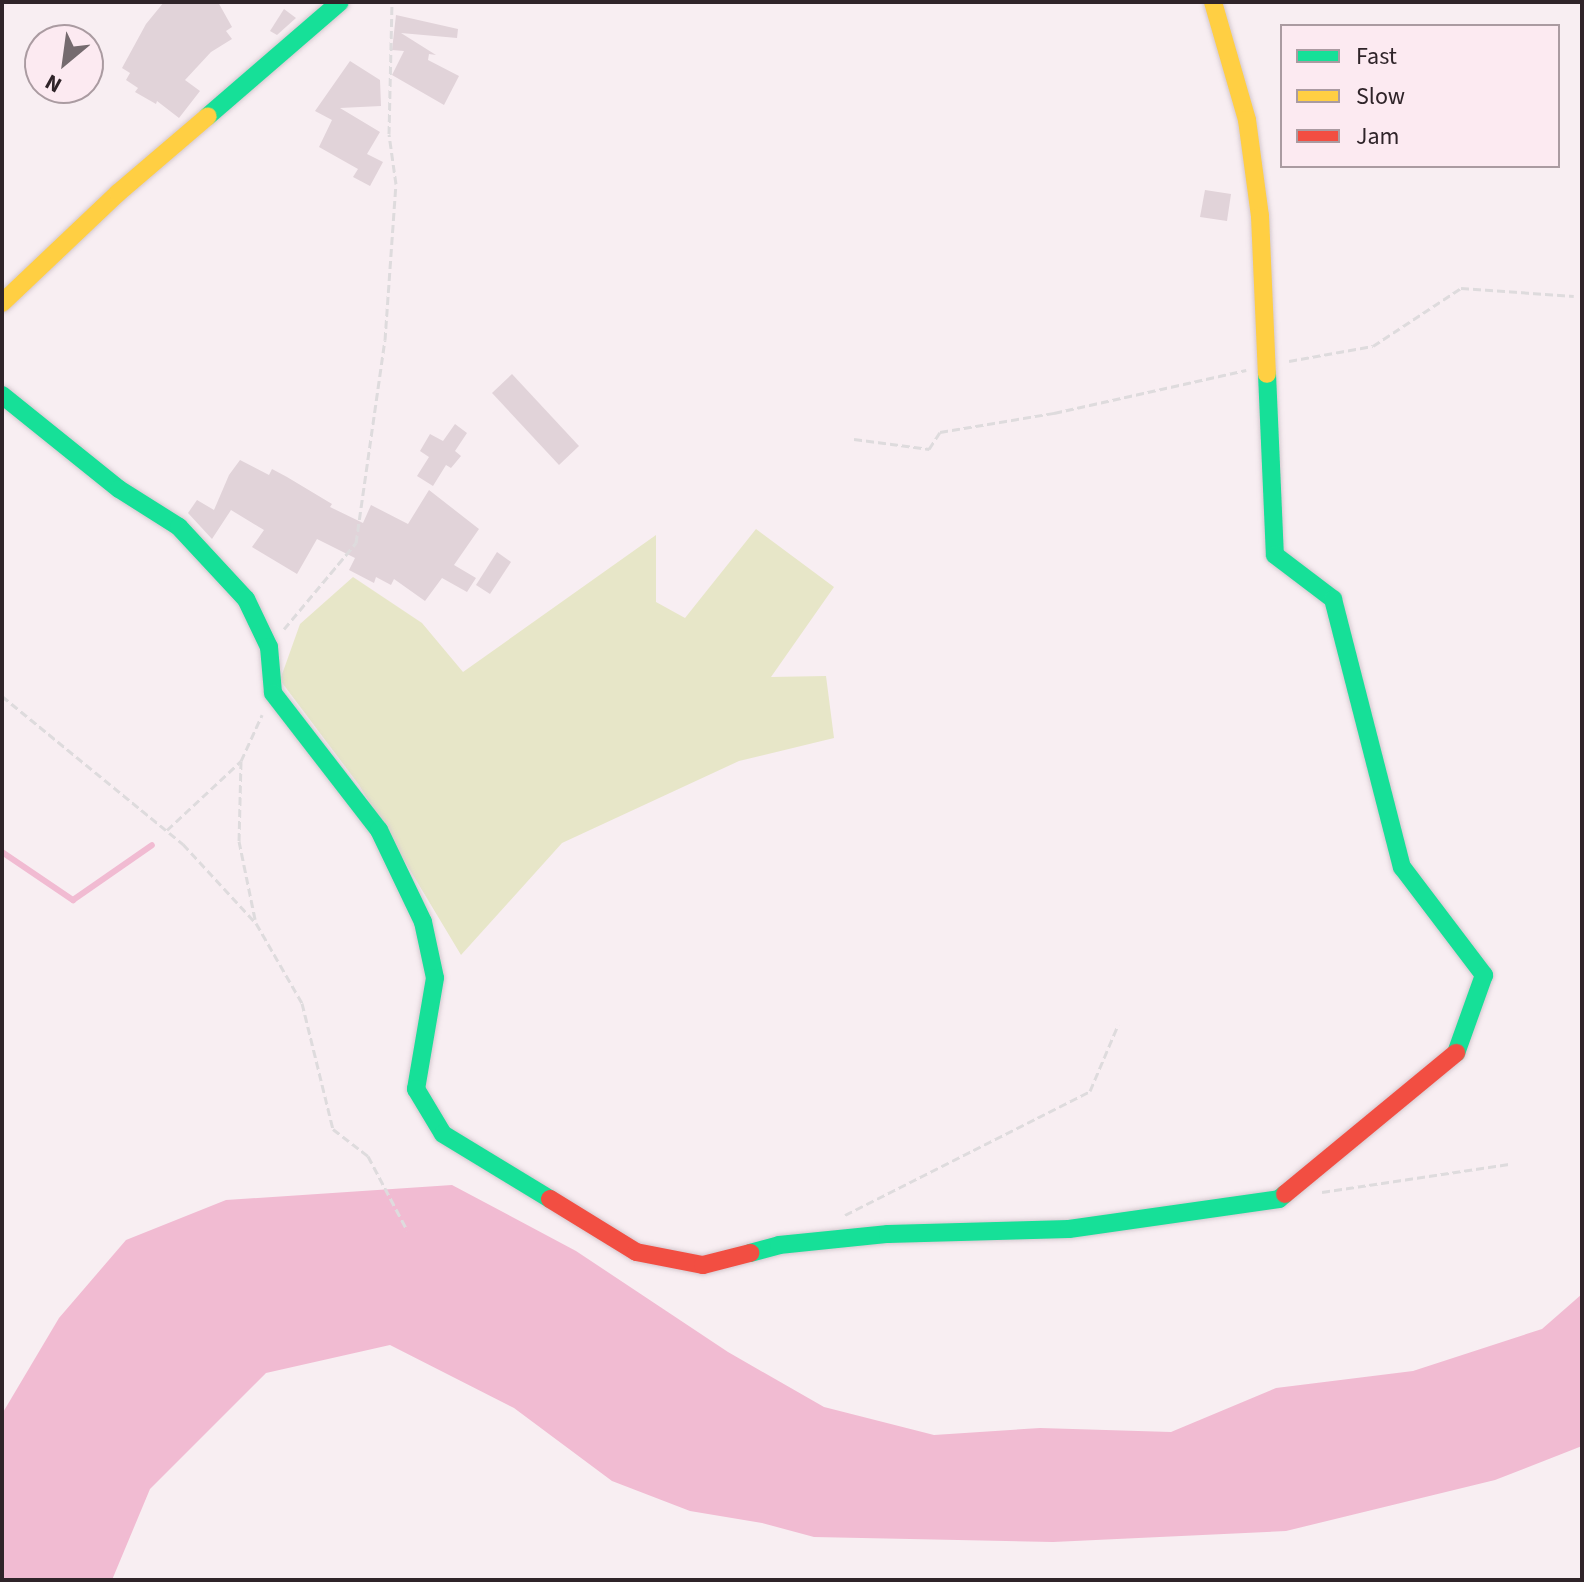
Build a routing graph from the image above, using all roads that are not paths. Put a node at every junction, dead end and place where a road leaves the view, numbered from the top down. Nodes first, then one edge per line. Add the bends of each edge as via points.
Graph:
1 (340, 2) edge
2 (1213, 2) edge
3 (2, 303) edge
4 (2, 395) edge

1 - 3 street via 118,193
2 - 4 street via 1247,120 1260,216 1275,555 1333,599 1402,867 1484,975 1459,1050 1279,1199 1069,1229 888,1234 779,1245 703,1265 636,1252 443,1134 416,1089 435,978 423,922 379,830 273,693 269,647 246,599 179,527 119,489

